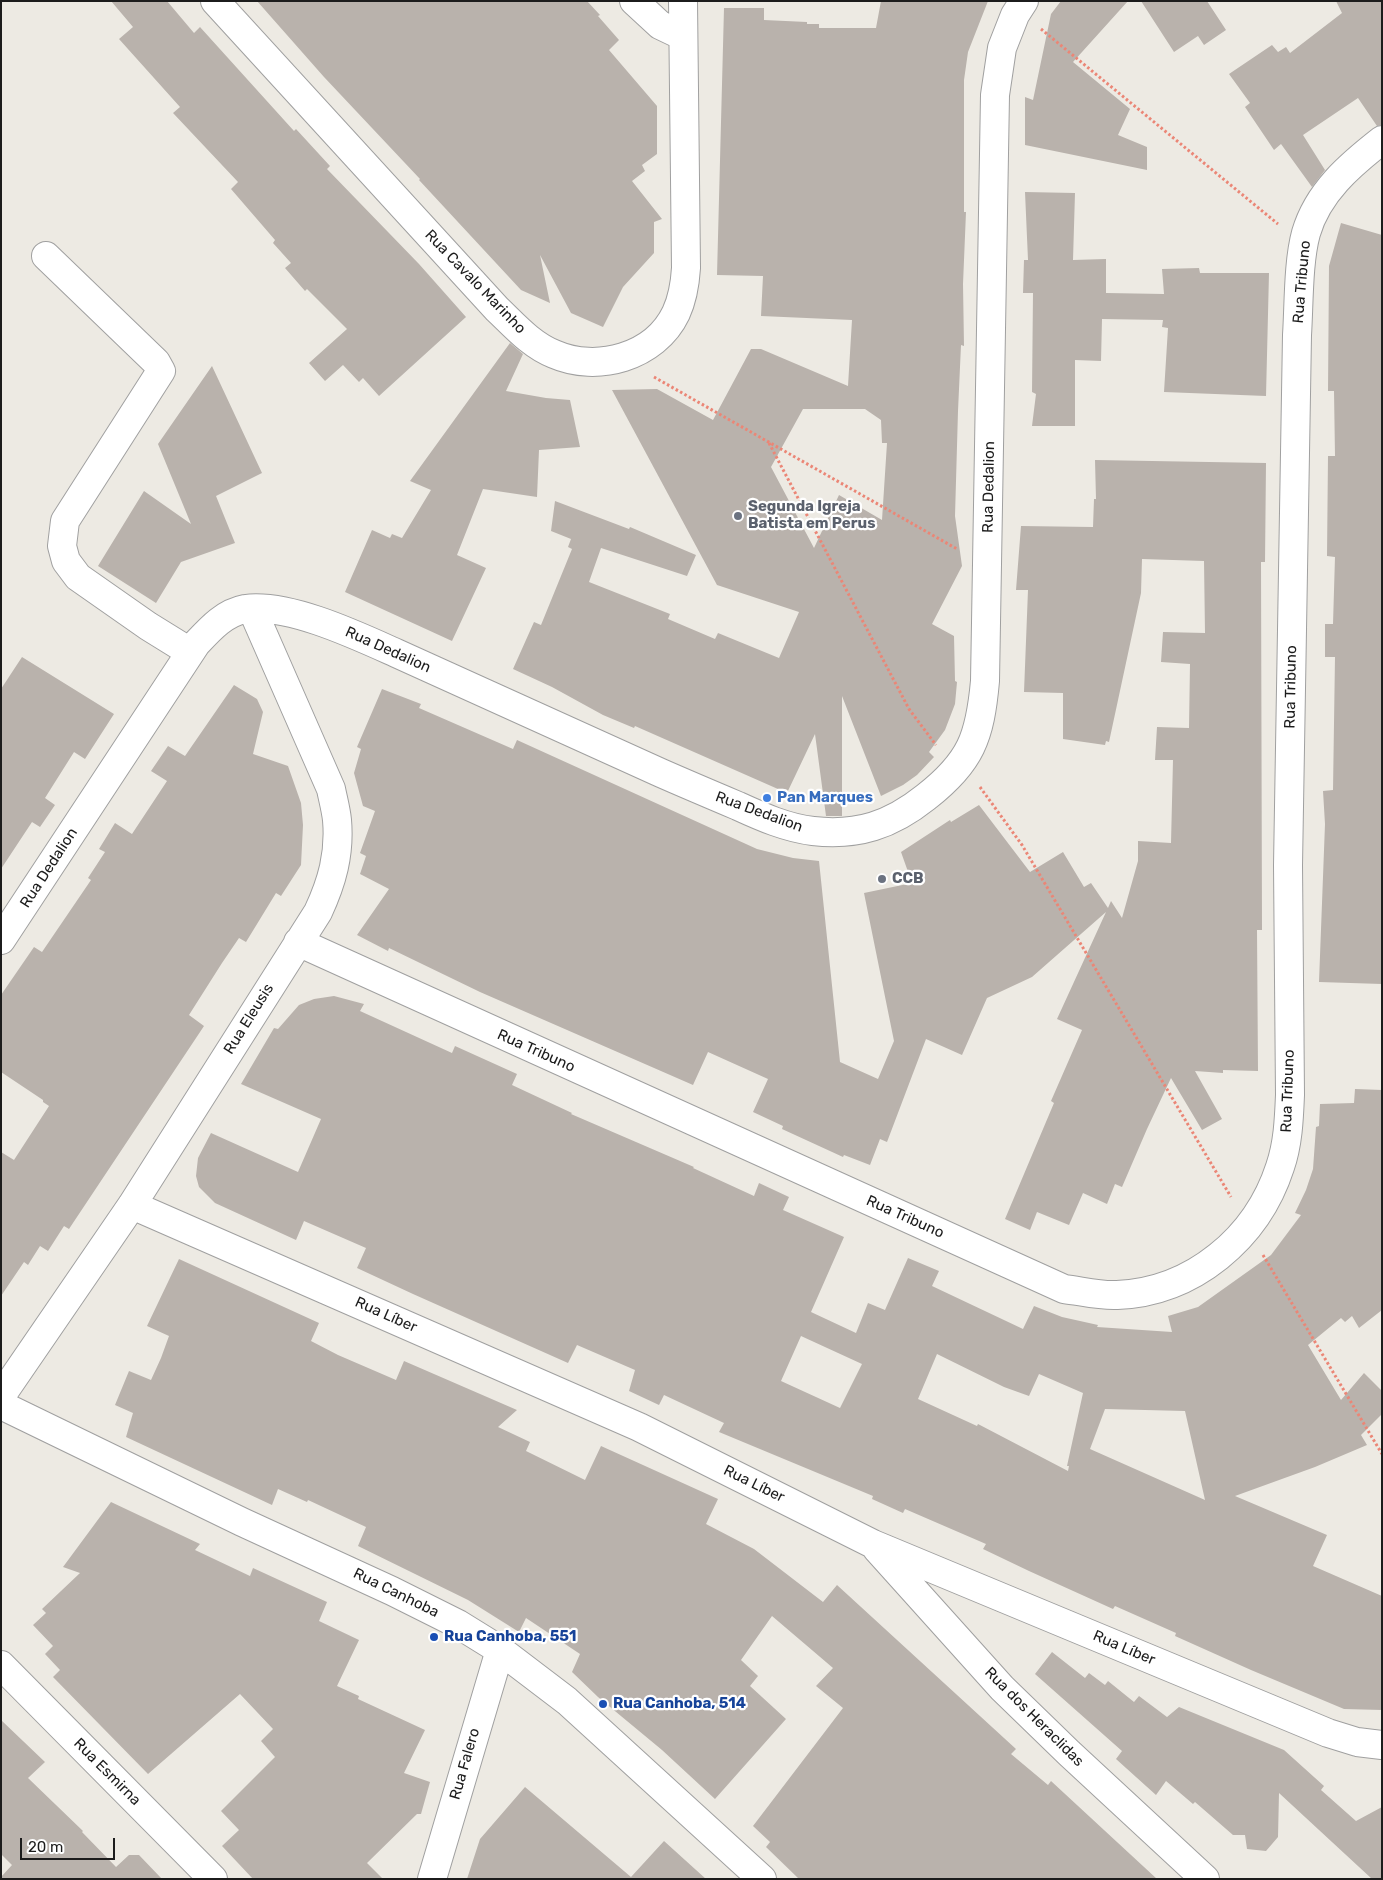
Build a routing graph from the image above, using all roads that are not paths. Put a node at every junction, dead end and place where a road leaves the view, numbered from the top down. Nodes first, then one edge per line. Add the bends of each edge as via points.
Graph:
1 (215, 1) edge
2 (634, 1) edge
3 (682, 1) edge
4 (1020, 8) edge
5 (683, 36) junction
6 (1382, 140) edge
7 (46, 256) dead end
8 (252, 609) junction
9 (190, 652) junction
10 (1, 940) edge
11 (298, 942) junction
12 (132, 1205) junction
13 (1, 1396) edge
14 (1, 1405) edge
15 (873, 1544) junction
16 (500, 1650) junction
17 (1, 1665) edge
18 (1382, 1745) edge
19 (213, 1879) edge
20 (432, 1879) edge
21 (762, 1879) edge
22 (1205, 1879) edge

1 - 5 street, Rua Cavalo Marinho via 518,330 554,355 592,363 621,358 655,339 676,314 684,292
2 - 5 street via 660,25
3 - 5 street, Rua Cavalo Marinho
4 - 8 street, Rua Dedalion via 1002,48 995,95 983,710 967,756 956,771 918,803 886,823 863,829 811,831 784,825 357,636 289,612
6 - 11 street, Rua Tribuno via 1345,170 1321,199 1306,233 1300,274 1288,865 1289,1127 1280,1167 1250,1227 1229,1250 1205,1268 1149,1292 1116,1296 1064,1289
7 - 9 street via 156,362 161,371 65,520 62,546 66,561 78,577
8 - 9 street, Rua Dedalion via 227,616 213,626
8 - 11 street, Rua Eleusis via 331,789 337,820 336,855 330,886
9 - 10 street, Rua Dedalion
11 - 12 street, Rua Eleusis
12 - 13 street, Rua Eleusis
12 - 15 street, Rua Líber via 639,1427
14 - 16 street, Rua Canhoba via 392,1591 458,1624
15 - 18 street, Rua Líber via 1328,1733
15 - 22 street, Rua dos Heraclidas via 1002,1688
16 - 20 street, Rua Falero
16 - 21 street, Rua Canhoba via 567,1700
17 - 19 street, Rua Esmirna

